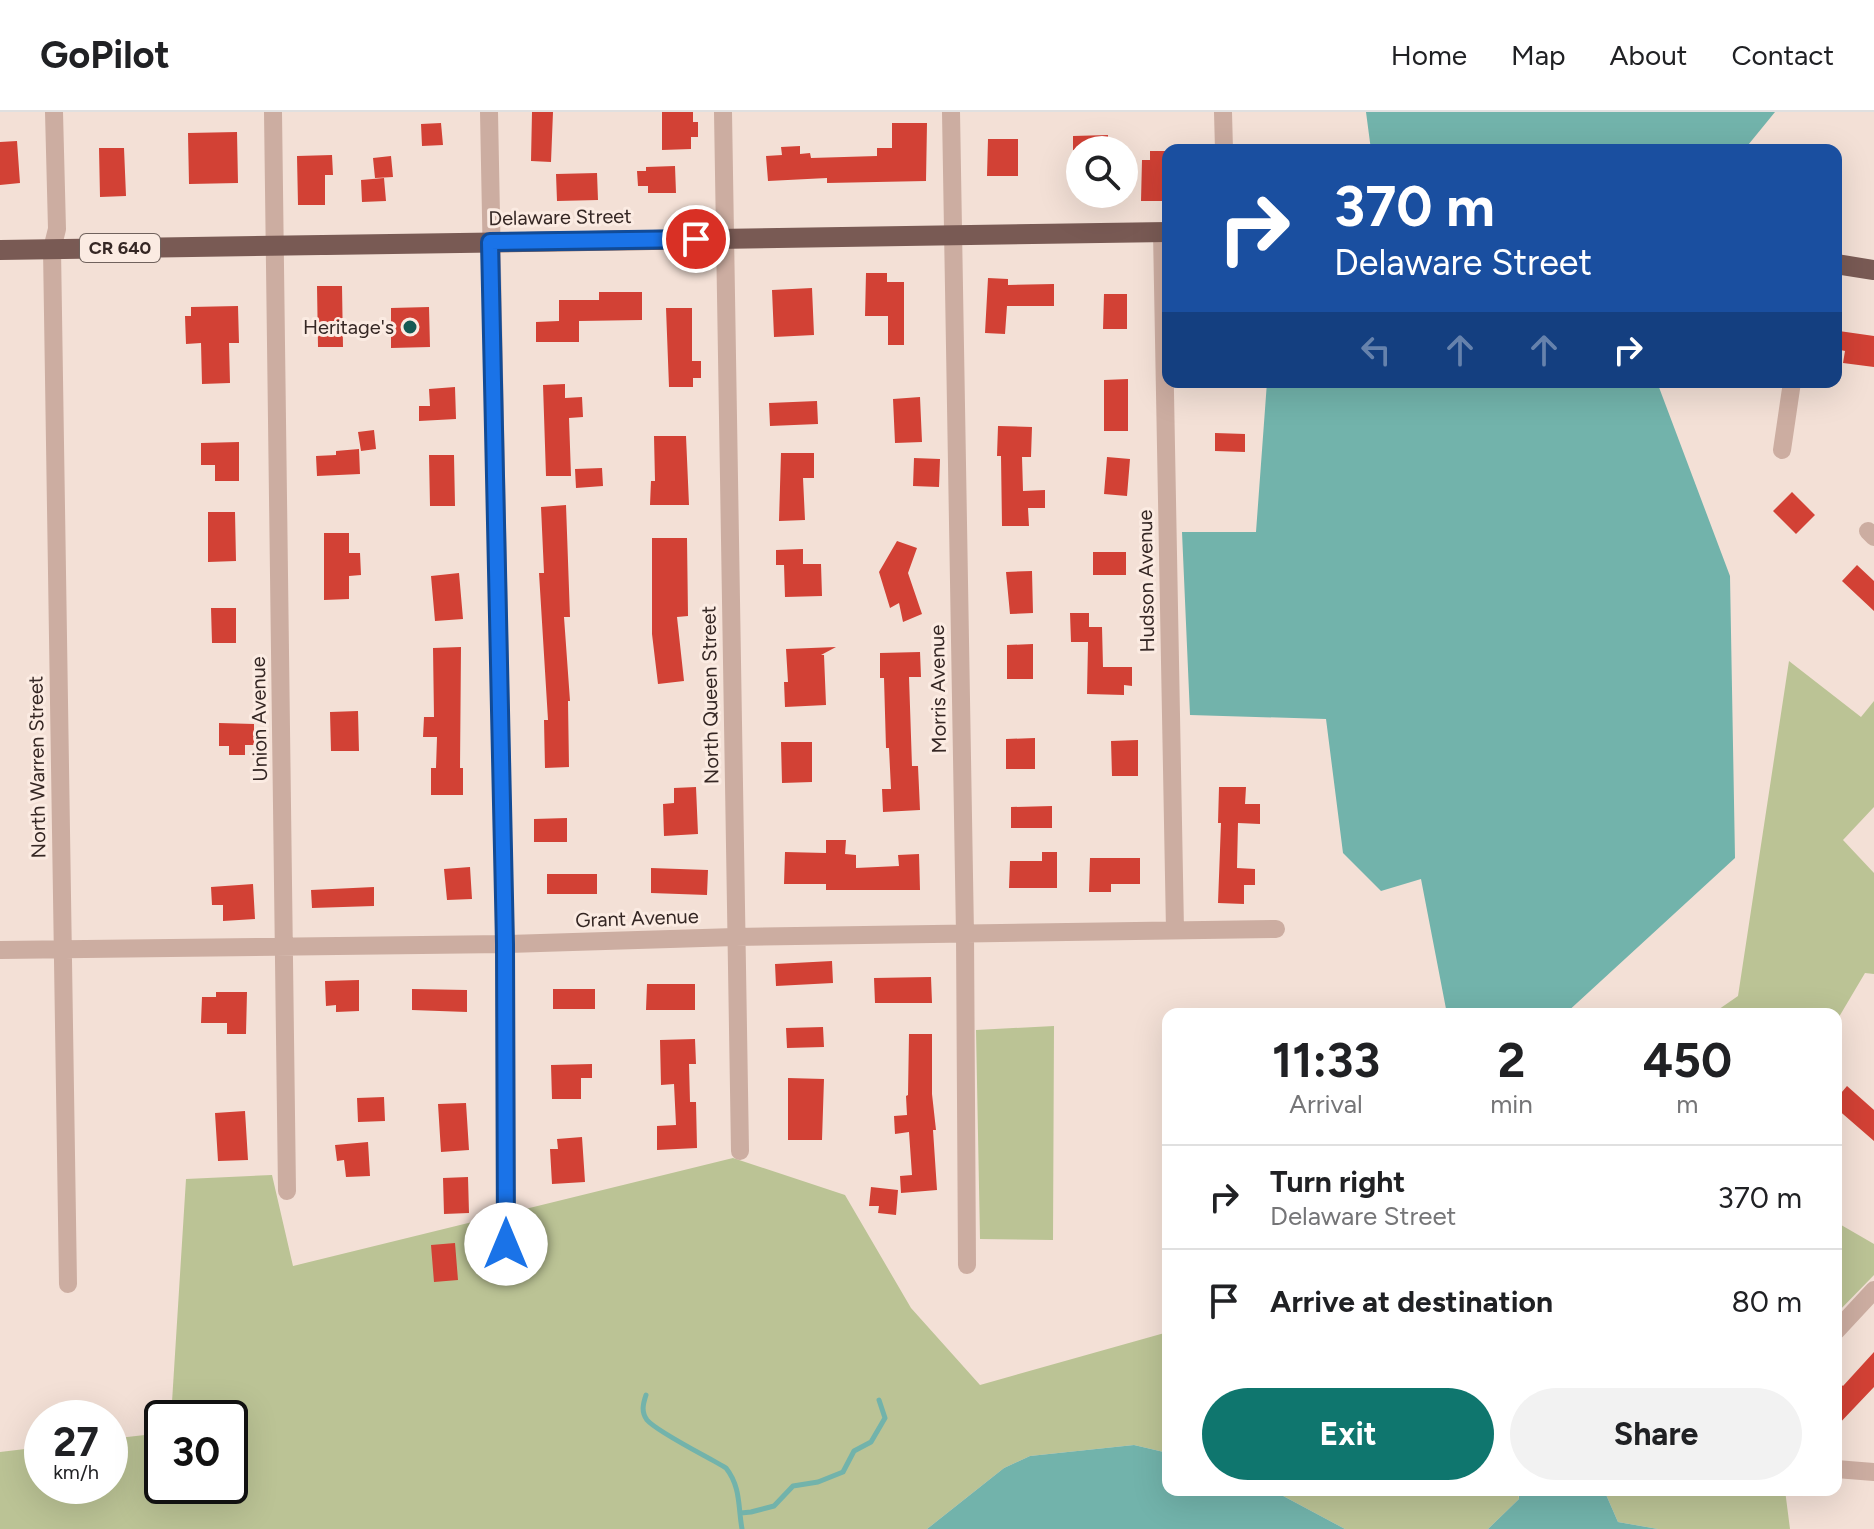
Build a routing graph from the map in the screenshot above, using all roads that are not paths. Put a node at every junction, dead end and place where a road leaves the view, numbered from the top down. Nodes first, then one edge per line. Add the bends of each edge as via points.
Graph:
1 (54, 112) edge
2 (273, 112) edge
3 (489, 112) edge
4 (723, 112) edge
5 (951, 112) edge
6 (1223, 112) edge
7 (1224, 144) edge
8 (1162, 232) edge
9 (954, 234) junction
10 (725, 238) junction
11 (490, 242) junction
12 (275, 246) junction
13 (52, 249) junction
14 (0, 250) edge
15 (1842, 265) edge
16 (1874, 270) edge
17 (1167, 388) edge
18 (1791, 388) edge
19 (1782, 450) dead end
20 (1276, 929) dead end
21 (1175, 930) junction
22 (965, 934) junction
23 (735, 937) junction
24 (505, 944) junction
25 (62, 948) junction
26 (283, 948) junction
27 (0, 950) edge
28 (740, 1151) dead end
29 (287, 1191) dead end
30 (506, 1244) dead end
31 (967, 1265) dead end
32 (68, 1284) dead end
33 (1874, 1290) edge
34 (1842, 1325) edge
35 (1842, 1469) edge
36 (1874, 1472) edge

1 - 13 street, North Warren Street via 57,229
2 - 12 street, Union Avenue
3 - 11 street
4 - 10 street, North Queen Street
5 - 9 street, Morris Avenue
6 - 7 street
8 - 9 main road, Delaware Street / CR 640
9 - 10 main road, Delaware Street / CR 640
9 - 22 street, Morris Avenue
10 - 11 main road, Delaware Street / CR 640
10 - 23 street, North Queen Street
11 - 12 main road, Delaware Street / CR 640
11 - 24 street
12 - 13 main road, Delaware Street / CR 640
12 - 26 street, Union Avenue
13 - 14 main road, Delaware Street / CR 640
13 - 25 street, North Warren Street
15 - 16 main road
17 - 21 street, Hudson Avenue
18 - 19 street
20 - 21 street, Grant Avenue
21 - 22 street, Grant Avenue
22 - 23 street, Grant Avenue
22 - 31 street, Morris Avenue
23 - 24 street, Grant Avenue
23 - 28 street, North Queen Street
24 - 26 street, Grant Avenue
24 - 30 street
25 - 26 street, Grant Avenue
25 - 27 street, Grant Avenue
25 - 32 street, North Warren Street
26 - 29 street, Union Avenue
33 - 34 street
35 - 36 street

